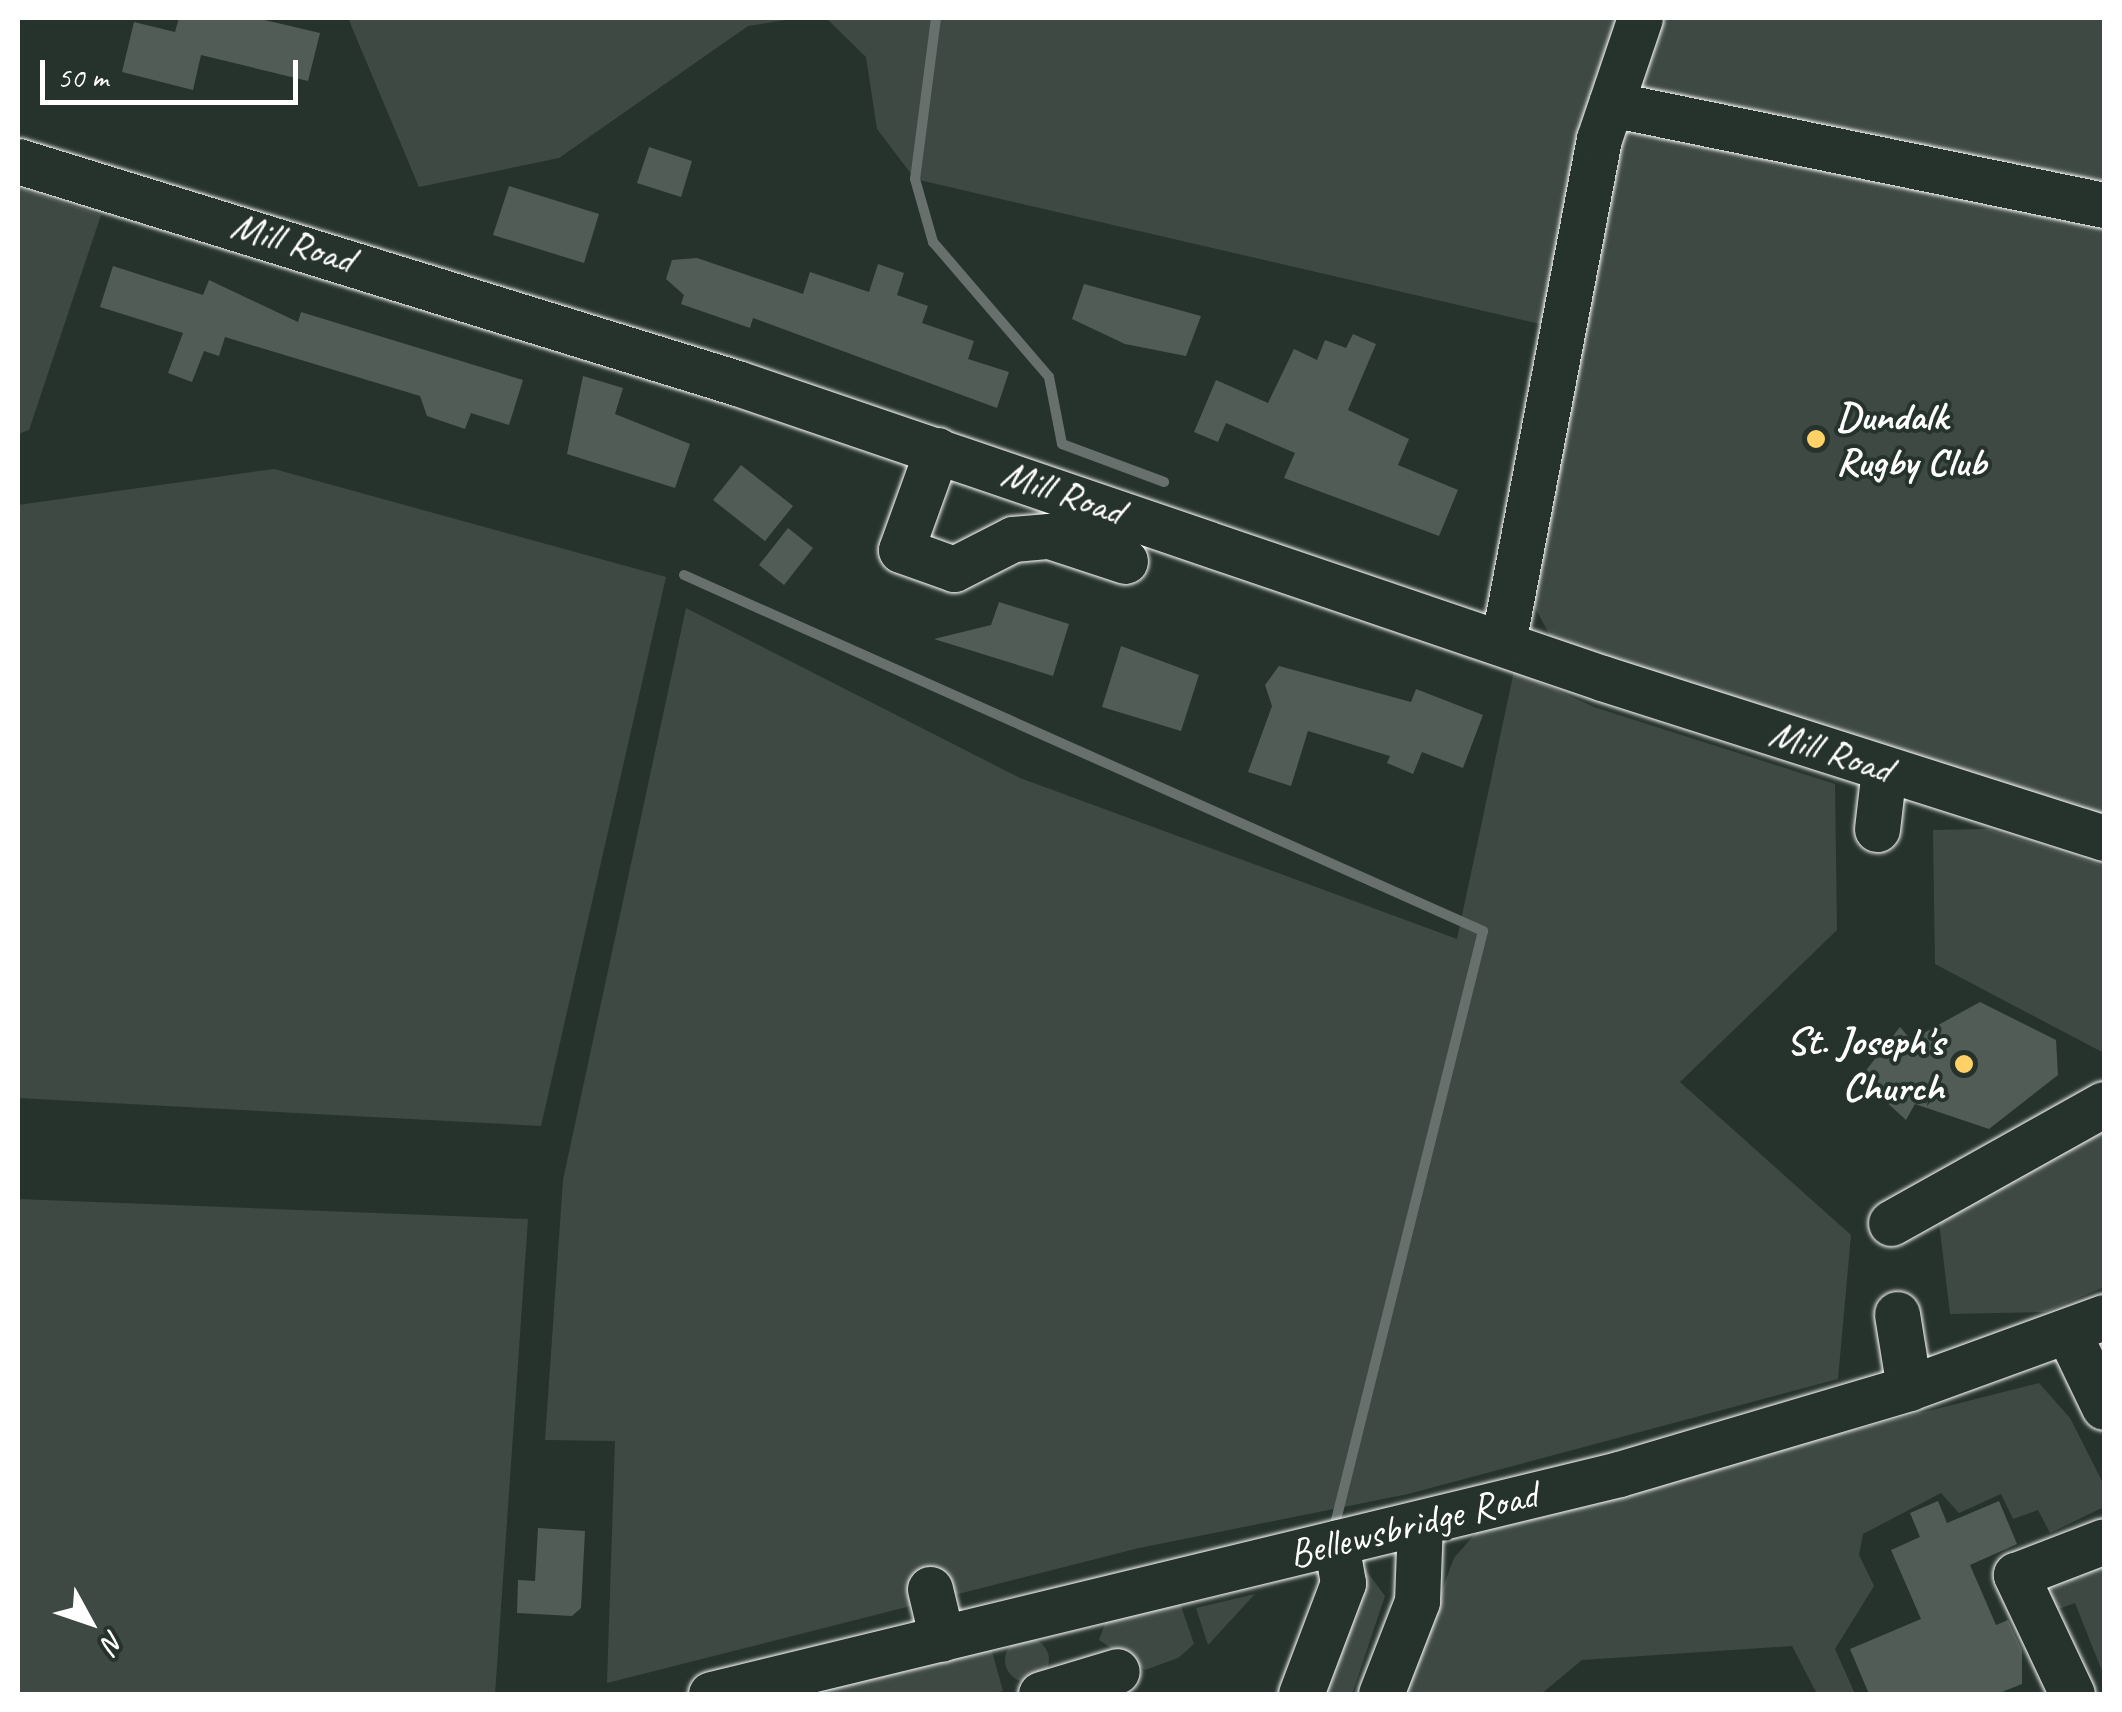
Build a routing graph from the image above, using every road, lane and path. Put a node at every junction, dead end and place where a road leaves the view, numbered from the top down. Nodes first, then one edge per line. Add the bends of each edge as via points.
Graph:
1 (1640, 18) edge
2 (1610, 104) junction
3 (18, 161) edge
4 (2104, 205) edge
5 (937, 450) junction
6 (1125, 561) dead end
7 (1503, 643) junction
8 (1884, 769) junction
9 (1877, 829) dead end
10 (2104, 838) edge
11 (2104, 1104) edge
12 (1892, 1223) dead end
13 (1897, 1314) dead end
14 (2086, 1325) edge
15 (1909, 1388) junction
16 (2104, 1407) edge
17 (1420, 1522) junction
18 (2104, 1541) edge
19 (1336, 1543) junction
20 (930, 1589) dead end
21 (1077, 1606) junction
22 (942, 1639) junction
23 (711, 1694) edge
24 (1041, 1694) edge
25 (1301, 1694) edge
26 (1381, 1694) edge
27 (2072, 1694) edge

1 - 2 street
2 - 4 street
2 - 7 street
3 - 5 street, Mill Road
5 - 6 street via 901,550 954,569 1013,539 1049,536
5 - 7 street, Mill Road
7 - 8 street, Mill Road
8 - 9 street
8 - 10 street, Mill Road
11 - 12 street
13 - 15 street
14 - 15 street, Bellewsbridge Road
14 - 16 street
15 - 17 street, Bellewsbridge Road
17 - 19 street, Bellewsbridge Road
17 - 26 street via 1416,1601
18 - 27 street via 2016,1575
19 - 21 street, Bellewsbridge Road
19 - 25 street via 1343,1583
20 - 22 street
21 - 22 street, Bellewsbridge Road
21 - 24 street via 1103,1675
22 - 23 street, Bellewsbridge Road

